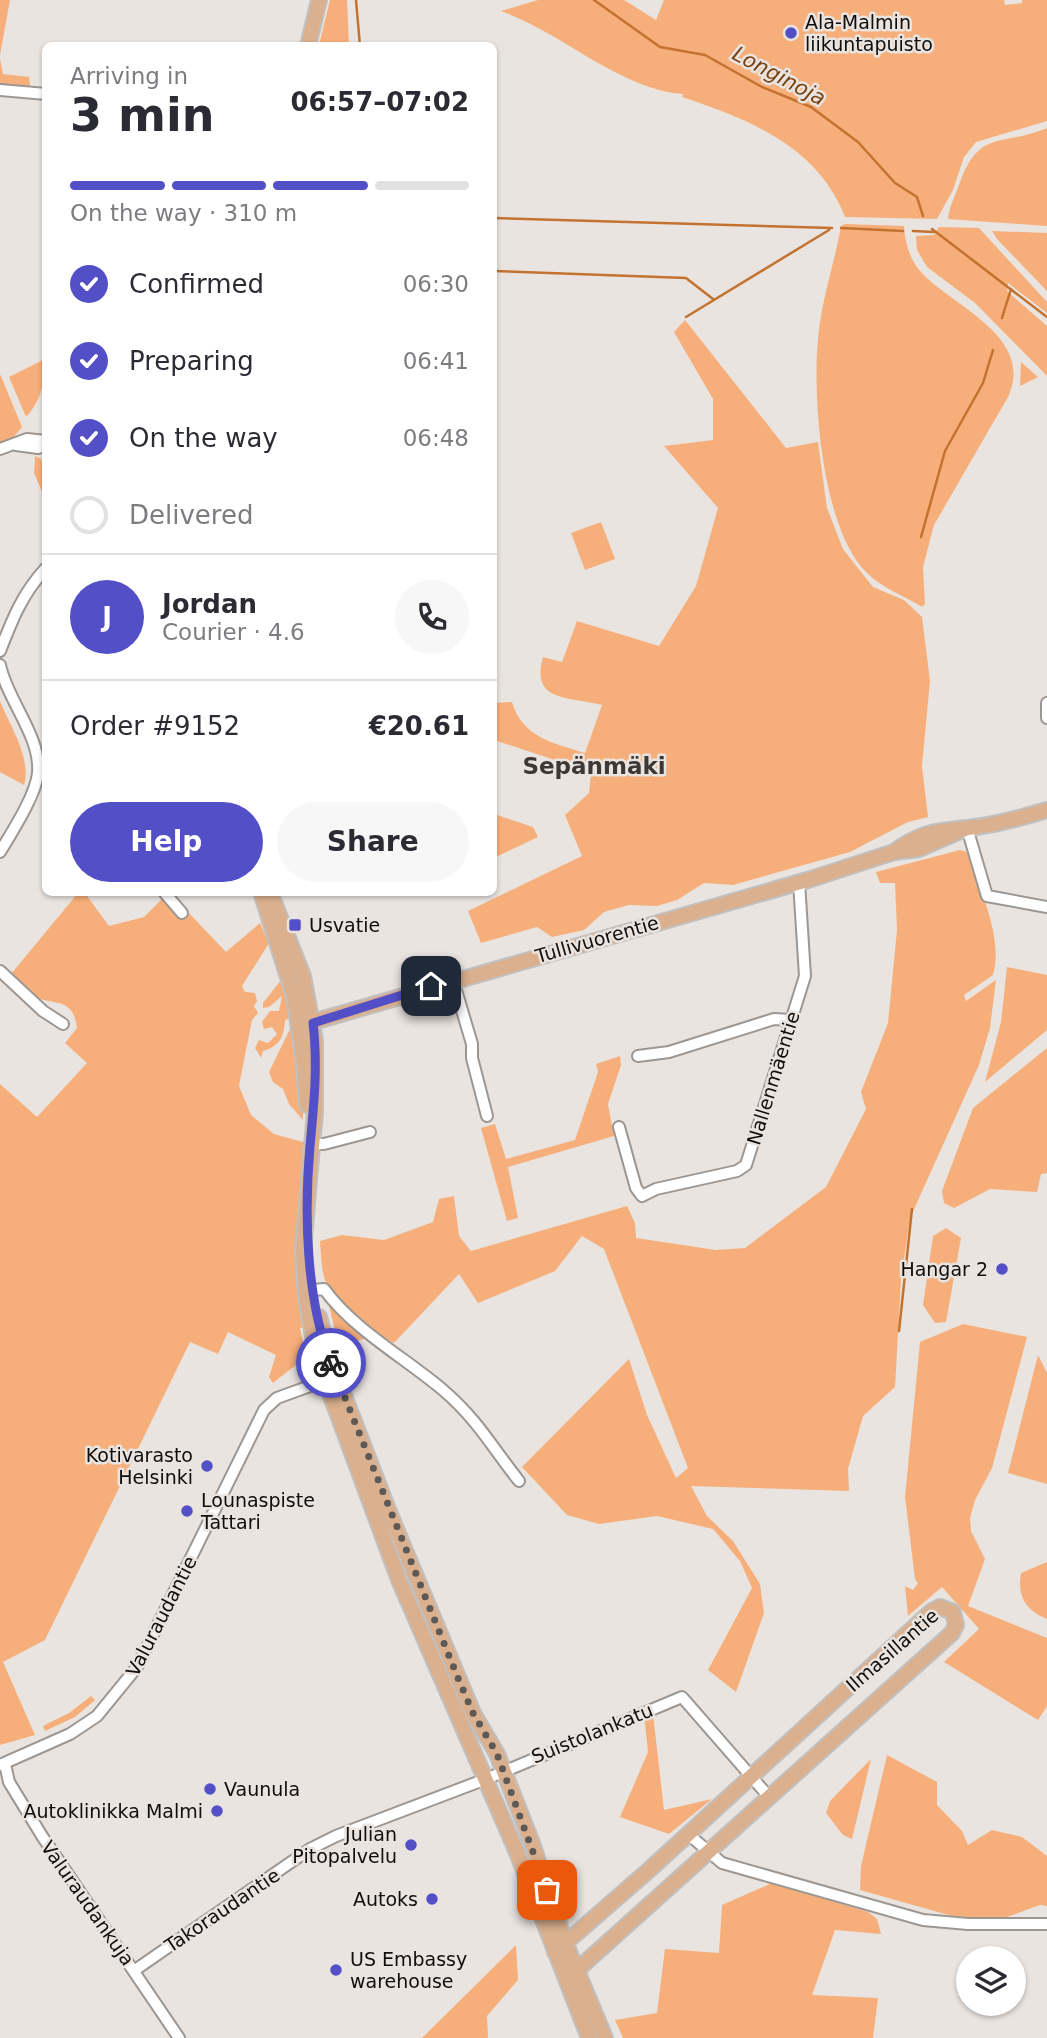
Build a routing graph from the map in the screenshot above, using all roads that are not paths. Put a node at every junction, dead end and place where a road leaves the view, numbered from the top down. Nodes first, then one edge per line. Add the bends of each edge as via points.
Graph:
1 (319, 0) edge
2 (309, 42) edge
3 (0, 90) edge
4 (42, 94) edge
5 (42, 442) edge
6 (0, 449) edge
7 (42, 572) edge
8 (0, 651) edge
9 (0, 665) edge
10 (1047, 704) edge
11 (1047, 718) edge
12 (41, 779) edge
13 (1047, 810) edge
14 (967, 828) junction
15 (0, 852) edge
16 (799, 882) junction
17 (167, 896) edge
18 (262, 896) edge
19 (272, 896) edge
20 (1047, 906) edge
21 (182, 913) dead end
22 (0, 971) edge
23 (453, 979) junction
24 (790, 1020) junction
25 (63, 1024) dead end
26 (306, 1024) junction
27 (638, 1056) dead end
28 (486, 1116) dead end
29 (619, 1127) dead end
30 (370, 1132) dead end
31 (310, 1144) junction
32 (306, 1226) junction
33 (314, 1290) junction
34 (330, 1379) junction
35 (519, 1480) dead end
36 (3, 1764) edge
37 (503, 1771) junction
38 (752, 1777) junction
39 (486, 1779) junction
40 (770, 1798) junction
41 (688, 1834) junction
42 (709, 1853) junction
43 (1047, 1924) edge
44 (560, 1947) junction
45 (135, 1970) junction
46 (572, 1975) junction
47 (180, 2038) edge
48 (589, 2038) edge
49 (605, 2038) edge

1 - 2 main road
3 - 4 street
5 - 6 street via 27,439
7 - 8 street via 14,613
9 - 12 street
10 - 11 street
12 - 15 street
13 - 14 main road, Tullivuorentie
14 - 16 main road, Tullivuorentie via 919,849 894,852
14 - 20 street via 987,896
16 - 23 main road, Tullivuorentie
16 - 24 street, Nallenmäentie via 805,976
17 - 21 street
18 - 26 main road
19 - 26 main road via 297,956
22 - 25 street via 43,1012
23 - 26 main road, Tullivuorentie
23 - 28 street
24 - 27 street via 774,1019 669,1052
24 - 29 street, Nallenmäentie via 746,1165 737,1171 642,1196
26 - 31 main road
30 - 31 street
31 - 32 main road
32 - 33 main road
32 - 34 main road via 306,1298
33 - 34 main road
33 - 35 street via 324,1289 363,1328 445,1392 485,1431
34 - 36 street, Valuraudantie via 277,1398 264,1410 137,1667 121,1690 85,1725
34 - 37 main road via 458,1678
34 - 39 main road via 399,1580
36 - 45 street, Valuraudankuja via 42,1836
37 - 38 street, Suistolankatu via 682,1697
37 - 39 street, Takoraudantie
37 - 44 main road via 532,1843
38 - 40 street
38 - 40 main road, Ilmasillantie via 932,1611 940,1607 953,1612 957,1620 952,1633
38 - 41 main road, Ilmasillantie
39 - 44 main road
39 - 45 street, Takoraudantie via 323,1842
40 - 42 main road, Ilmasillantie
41 - 42 street
41 - 44 main road, Ilmasillantie
42 - 43 street via 722,1863 923,1920
42 - 46 main road, Ilmasillantie
44 - 46 main road
45 - 47 street, Valuraudankuja
46 - 48 main road
46 - 49 main road

